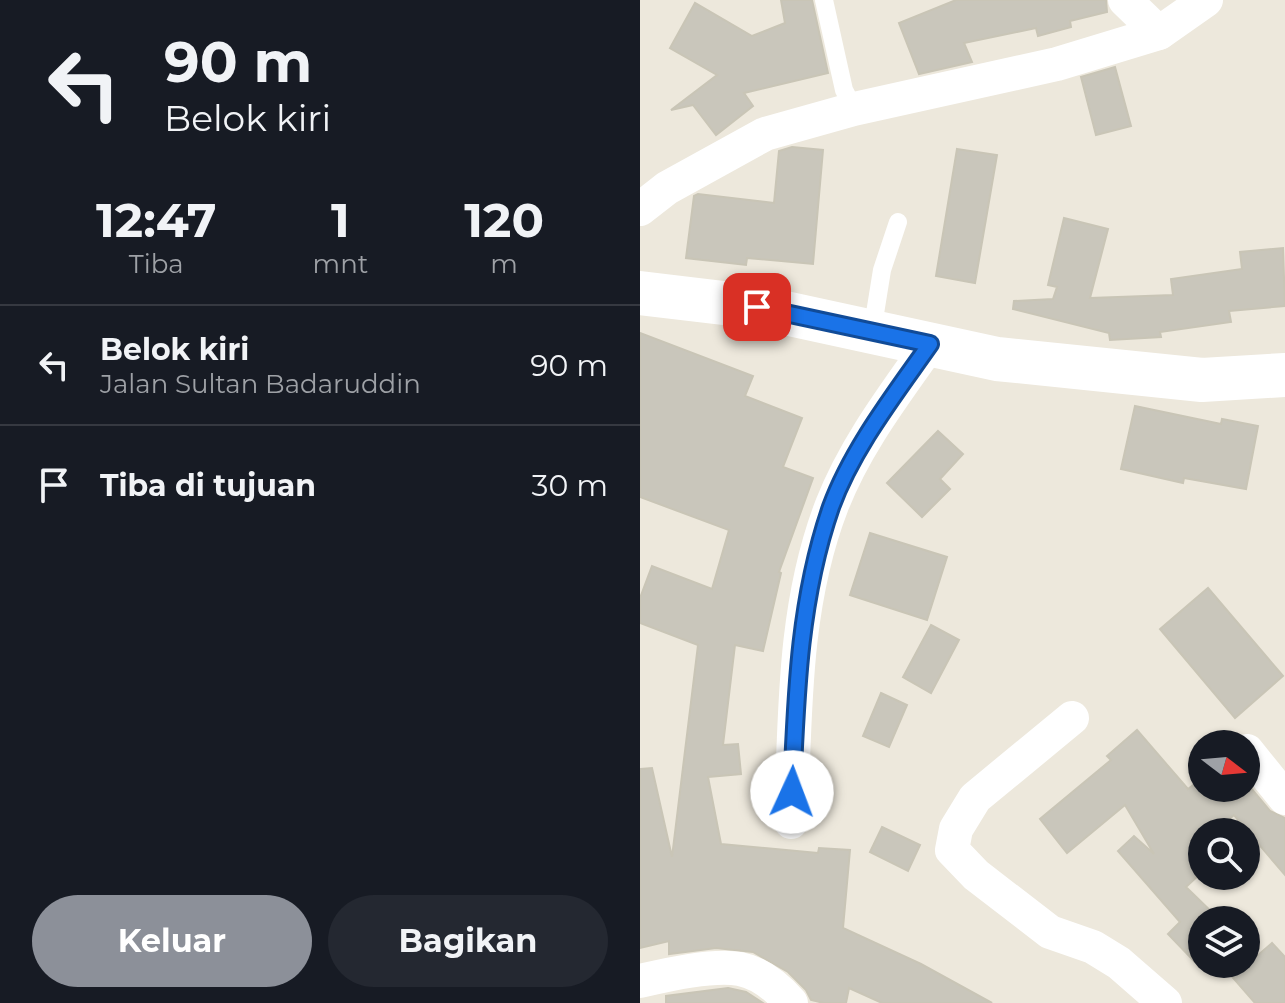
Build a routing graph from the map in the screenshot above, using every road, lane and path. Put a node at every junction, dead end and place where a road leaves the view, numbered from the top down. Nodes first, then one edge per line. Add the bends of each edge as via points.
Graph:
1 (824, 0) edge
2 (1125, 0) edge
3 (1206, 0) edge
4 (1159, 33) junction
5 (854, 109) junction
6 (640, 209) edge
7 (898, 222) dead end
8 (640, 293) edge
9 (872, 332) junction
10 (930, 344) junction
11 (1285, 375) edge
12 (1072, 718) dead end
13 (1260, 767) edge
14 (1285, 798) edge
15 (791, 822) dead end
16 (640, 981) edge
17 (791, 1003) edge
18 (1165, 1003) edge

1 - 5 lane via 844,90
2 - 4 street
3 - 4 street
4 - 5 street via 1057,64
5 - 6 street via 765,134 667,188
7 - 9 lane via 882,270
8 - 9 street via 757,307
9 - 10 street
10 - 11 street via 997,359 1202,380
10 - 15 street via 866,436 832,505 807,591 797,668
12 - 18 street via 975,798 956,829 952,850 1050,932 1119,963
13 - 14 street
16 - 17 street via 679,972 740,969 777,986

